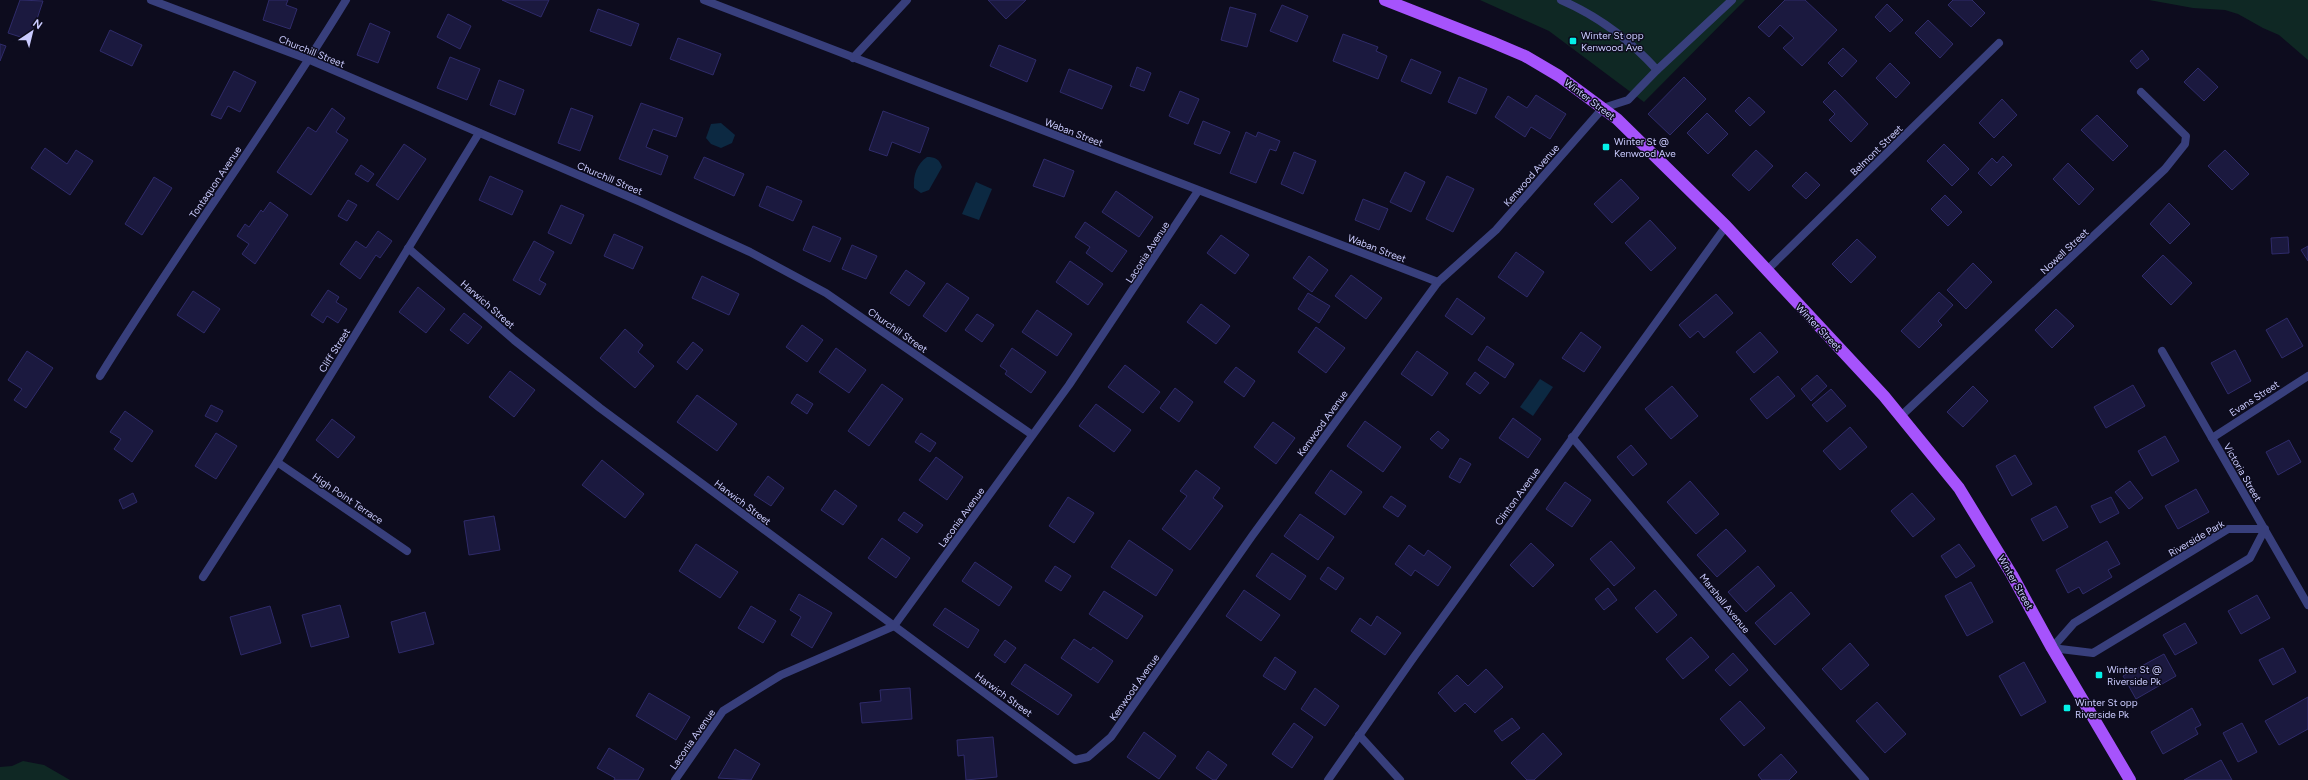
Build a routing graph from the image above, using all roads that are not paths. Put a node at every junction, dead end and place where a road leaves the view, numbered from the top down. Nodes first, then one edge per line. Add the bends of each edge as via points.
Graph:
1 (151, 0) edge
2 (346, 0) edge
3 (704, 0) edge
4 (907, 0) edge
5 (1385, 0) edge
6 (1561, 0) edge
7 (1732, 0) edge
8 (1999, 43) dead end
9 (853, 58) junction
10 (309, 60) junction
11 (1657, 70) junction
12 (2141, 92) dead end
13 (1603, 108) junction
14 (479, 133) junction
15 (1198, 191) junction
16 (1726, 226) junction
17 (408, 248) junction
18 (1766, 271) junction
19 (1438, 282) junction
20 (2162, 351) dead end
21 (100, 376) dead end
22 (2308, 376) edge
23 (1900, 416) junction
24 (1031, 434) junction
25 (1572, 437) junction
26 (2212, 438) junction
27 (277, 462) junction
28 (2265, 529) junction
29 (407, 551) dead end
30 (203, 577) dead end
31 (2308, 604) edge
32 (894, 626) junction
33 (2052, 648) junction
34 (1359, 735) junction
35 (1075, 760) joint
36 (676, 780) edge
37 (1328, 780) edge
38 (1400, 780) edge
39 (1865, 780) edge
40 (2130, 780) edge

1 - 10 street, Churchill Street
2 - 10 street, Tontaquon Avenue
3 - 9 street, Waban Street
4 - 9 street
5 - 13 main road, Winter Street via 1525,56 1559,76
6 - 11 street via 1605,24 1638,49
7 - 11 street
8 - 18 street, Belmont Street
9 - 15 street, Waban Street
10 - 14 street, Churchill Street
10 - 21 street, Tontaquon Avenue
11 - 13 street via 1628,100
12 - 23 street, Nowell Street via 2186,136 2186,144 2165,169
13 - 16 main road, Winter Street
13 - 19 street, Kenwood Avenue via 1496,230
14 - 17 street, Cliff Street
14 - 24 street, Churchill Street via 708,231 781,267 832,297
15 - 19 street, Waban Street
15 - 24 street, Laconia Avenue via 1082,366
16 - 18 main road, Winter Street
16 - 25 street, Clinton Avenue
17 - 27 street, Cliff Street
17 - 32 street, Harwich Street via 514,340 600,408
18 - 23 main road, Winter Street
19 - 35 street, Kenwood Avenue via 1257,530 1111,737 1088,757
20 - 26 street, Victoria Street
22 - 26 street, Evans Street
23 - 33 main road, Winter Street via 1959,488 2012,574
24 - 32 street, Laconia Avenue via 974,518
25 - 34 street, Clinton Avenue
25 - 39 street, Marshall Avenue via 1709,597 1754,654
26 - 28 street, Victoria Street
27 - 29 street, High Point Terrace
27 - 30 street, Cliff Street
28 - 31 street, Victoria Street
28 - 33 street, Riverside Park via 2228,529 2074,623
28 - 33 street via 2250,558 2093,652
32 - 35 street, Harwich Street
32 - 36 street, Laconia Avenue via 781,675 723,711
33 - 40 main road, Winter Street
34 - 37 street, Clinton Avenue
34 - 38 street

